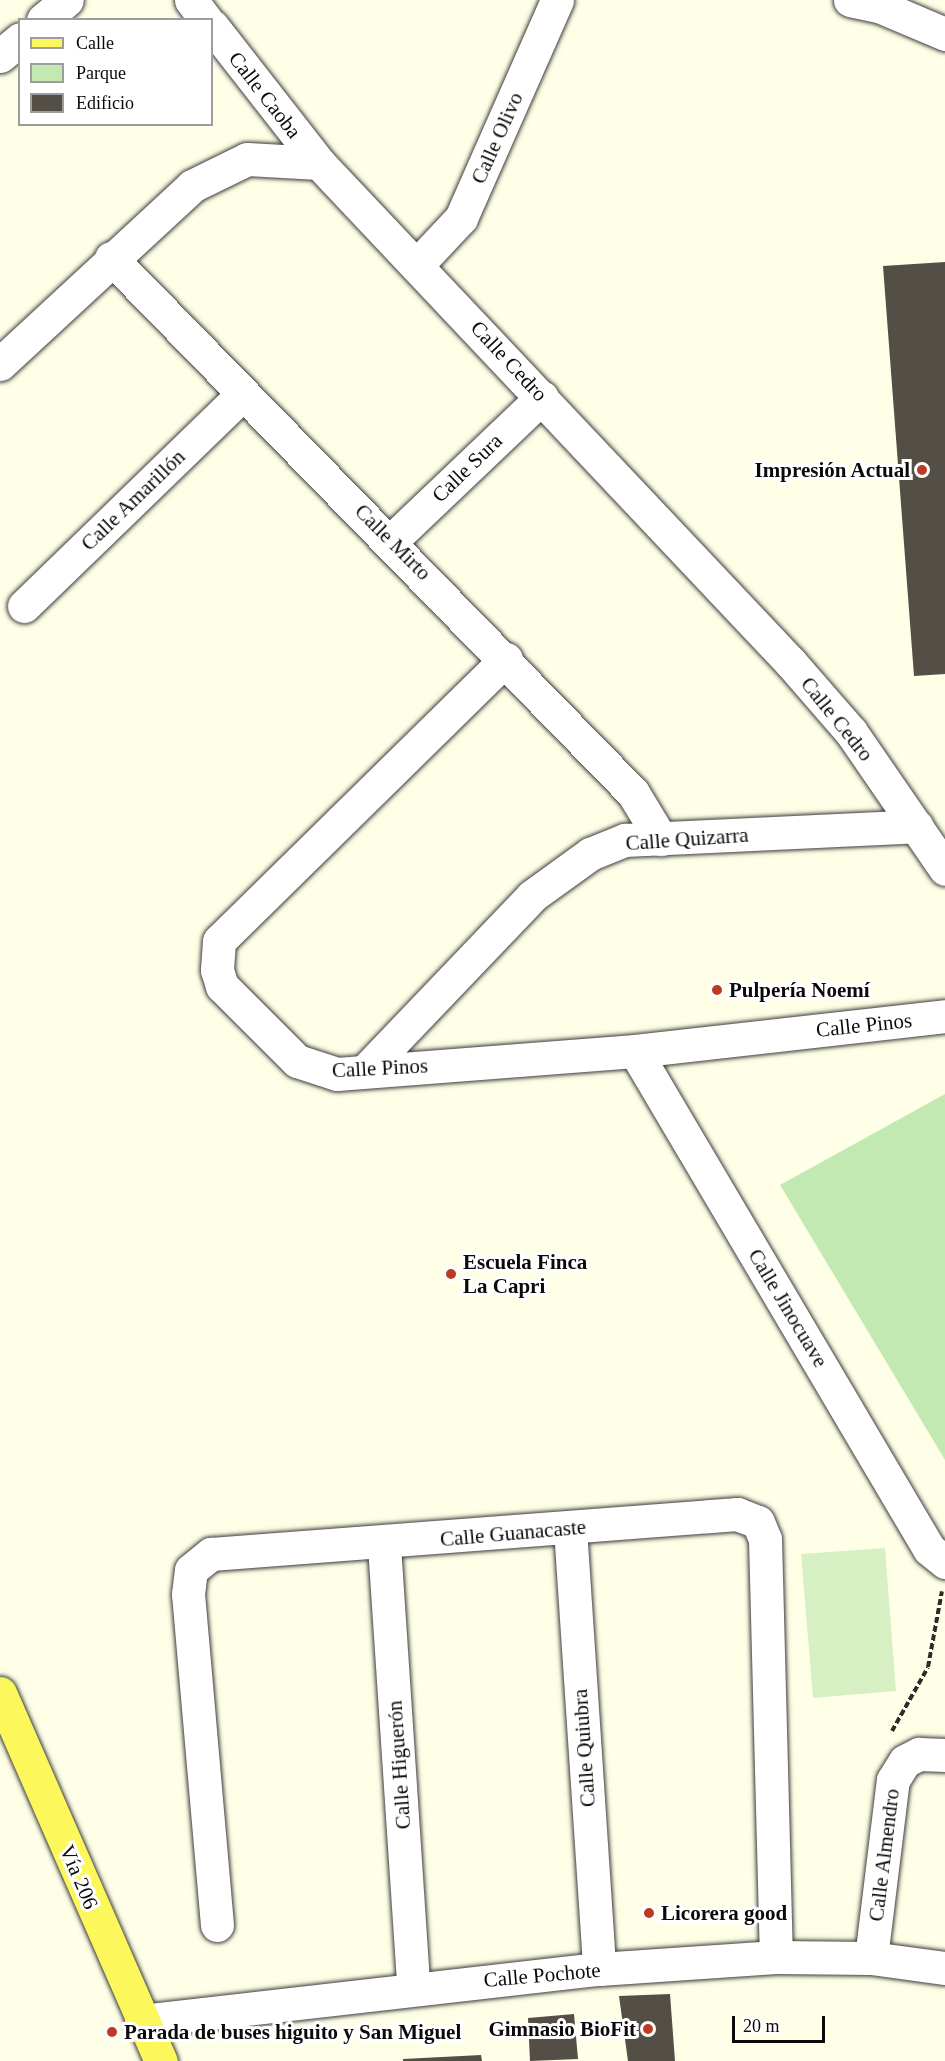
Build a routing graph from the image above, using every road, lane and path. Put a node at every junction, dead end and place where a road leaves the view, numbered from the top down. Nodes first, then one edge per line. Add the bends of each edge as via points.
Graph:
1 (67, 0) edge
2 (191, 0) edge
3 (557, 0) edge
4 (850, 0) edge
5 (45, 18) edge
6 (204, 18) edge
7 (213, 27) edge
8 (945, 34) edge
9 (18, 41) edge
10 (0, 56) edge
11 (319, 163) junction
12 (111, 258) junction
13 (418, 264) junction
14 (0, 364) edge
15 (242, 394) junction
16 (542, 397) junction
17 (392, 540) junction
18 (24, 606) dead end
19 (506, 659) junction
20 (917, 826) junction
21 (662, 838) junction
22 (945, 869) edge
23 (945, 1016) edge
24 (635, 1051) junction
25 (366, 1070) junction
26 (570, 1528) junction
27 (384, 1545) junction
28 (944, 1573) edge
29 (0, 1693) edge
30 (945, 1755) edge
31 (893, 1780) junction
32 (217, 1925) dead end
33 (776, 1958) junction
34 (871, 1958) junction
35 (945, 1968) edge
36 (599, 1969) junction
37 (413, 1986) junction
38 (141, 2021) junction
39 (160, 2061) edge

1 - 5 street
2 - 6 street
3 - 13 street, Calle Olivo via 461,218
4 - 8 street via 879,6
7 - 11 street, Calle Caoba
9 - 10 street
11 - 12 street via 247,159 218,170 192,186
11 - 13 street, Calle Cedro
12 - 14 street
12 - 15 street, Calle Mirto
13 - 16 street, Calle Cedro
15 - 17 street, Calle Mirto
15 - 18 street, Calle Amarillón
16 - 17 street, Calle Sura
16 - 20 street, Calle Cedro via 791,663 851,732
17 - 19 street, Calle Mirto
19 - 21 street, Calle Mirto via 633,793
19 - 25 street, Calle Pinos via 219,941 217,970 222,986 297,1061 337,1074
20 - 21 street, Calle Quizarra
20 - 22 street, Calle Cedro
21 - 25 street, Calle Quizarra via 625,840 590,854 532,897
23 - 24 street, Calle Pinos
24 - 25 street, Calle Pinos
24 - 28 street, Calle Jinocuave
26 - 27 street, Calle Guanacaste
26 - 33 street, Calle Guanacaste via 737,1514 758,1522 765,1539
26 - 36 street, Calle Quiubra
27 - 32 street, Calle Guanacaste via 212,1554 191,1570 189,1594
27 - 37 street, Calle Higuerón
28 - 31 path via 928,1667 892,1733
29 - 38 main road, Vía 206
30 - 31 street, Calle Almendro via 920,1754 905,1761
31 - 34 street, Calle Almendro
33 - 34 street, Calle Pochote
33 - 36 street, Calle Pochote
34 - 35 street, Calle Pochote
36 - 37 street, Calle Pochote
37 - 38 street, Calle Pochote
38 - 39 main road, Vía 206

